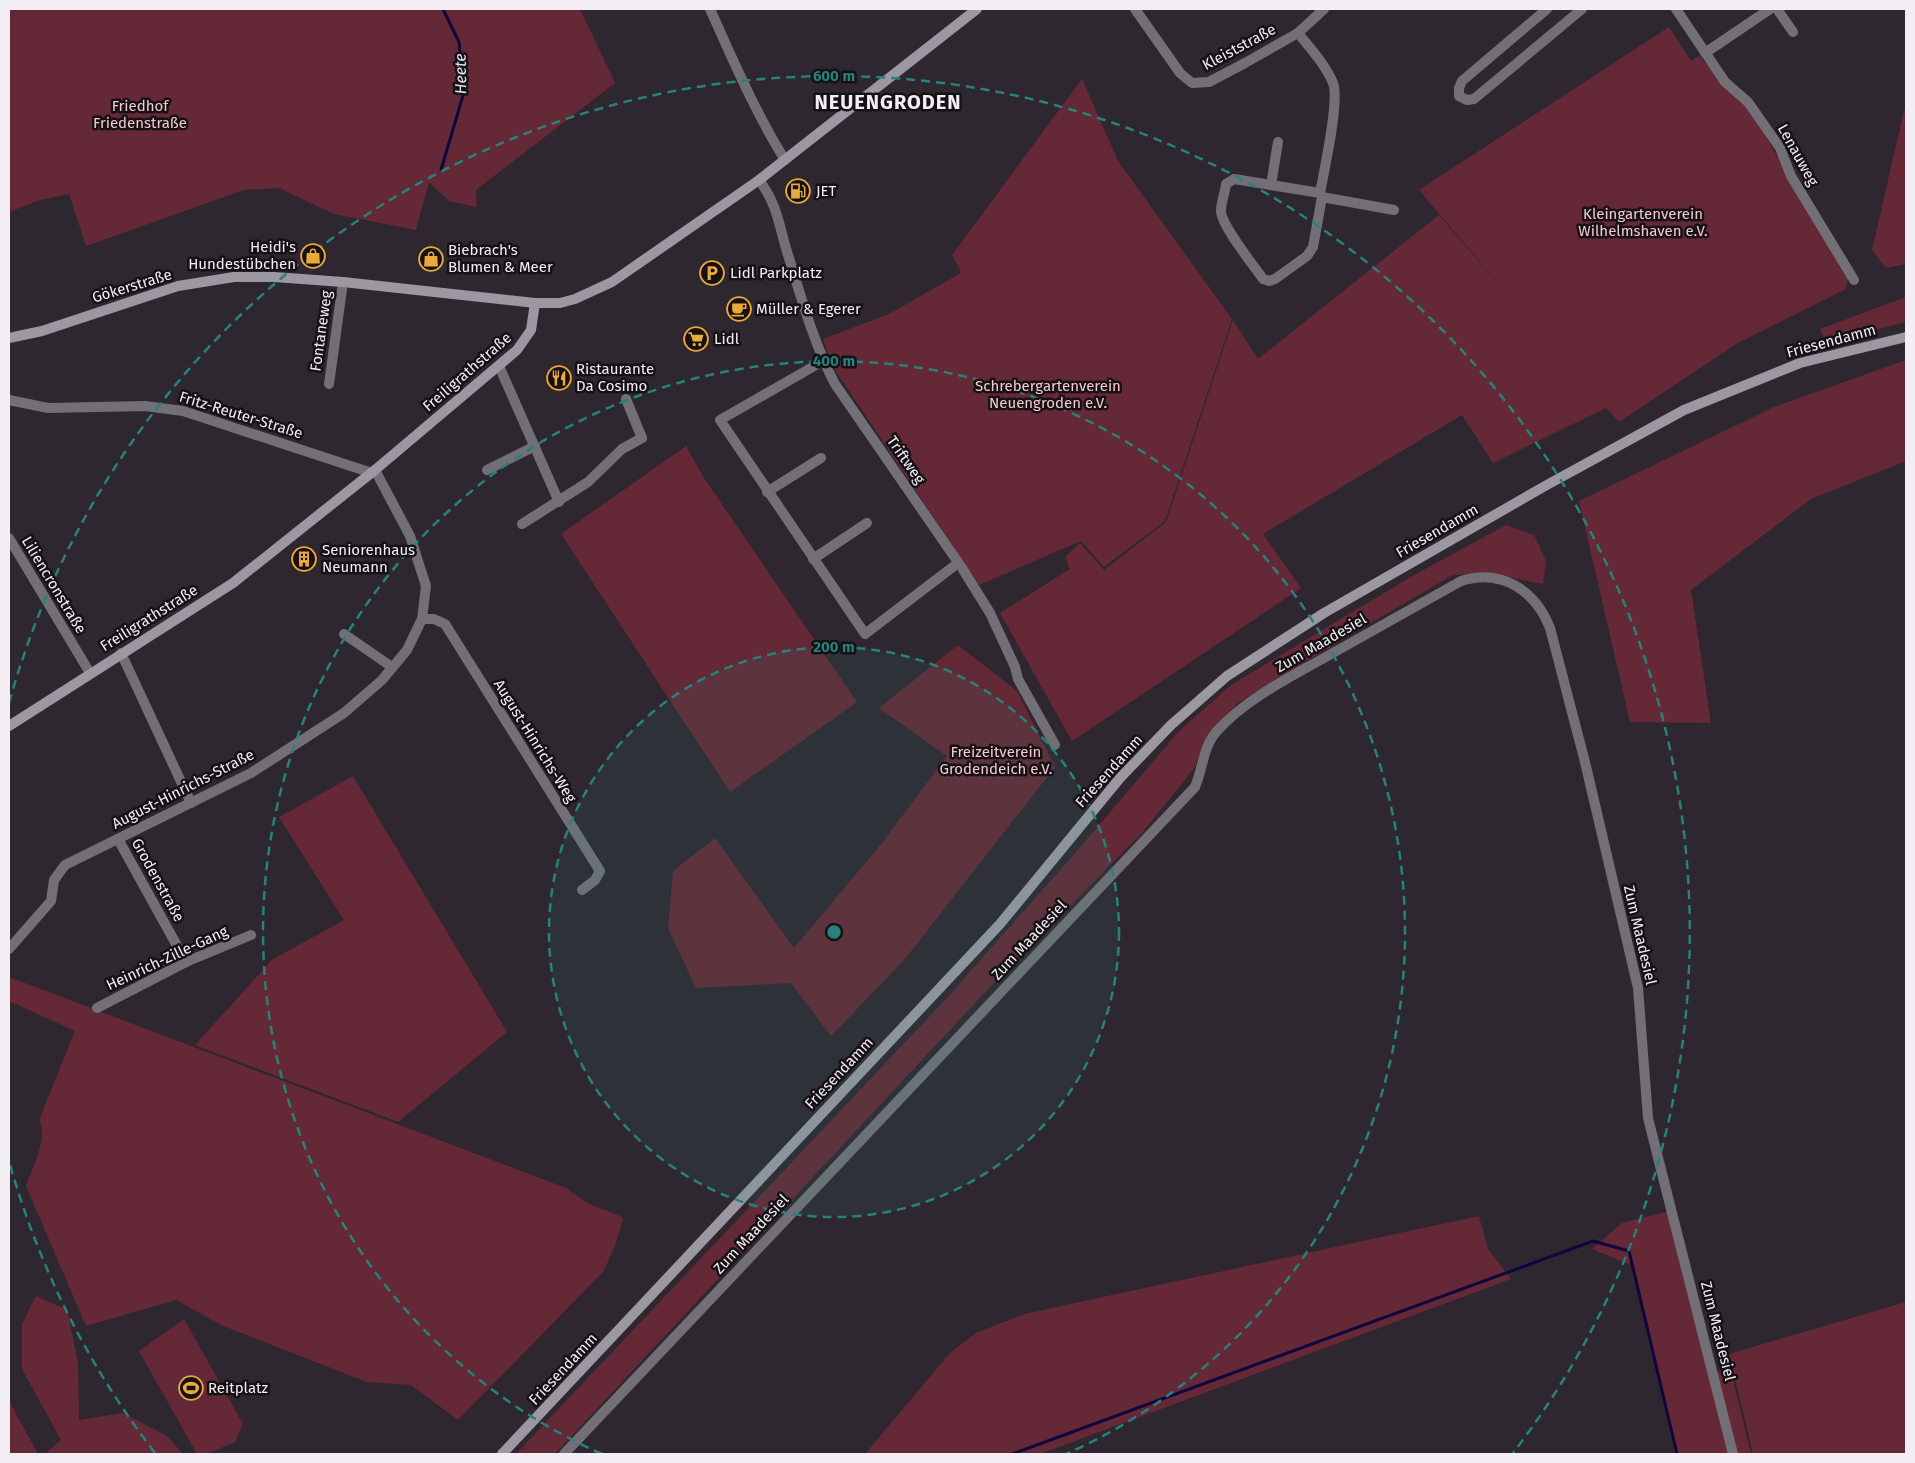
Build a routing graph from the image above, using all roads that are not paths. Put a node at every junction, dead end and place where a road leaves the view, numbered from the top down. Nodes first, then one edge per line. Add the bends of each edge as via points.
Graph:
1 (710, 9) edge
2 (977, 9) edge
3 (1135, 9) edge
4 (1324, 9) edge
5 (1547, 9) edge
6 (1582, 9) edge
7 (1676, 9) edge
8 (1770, 9) edge
9 (1777, 9) edge
10 (1793, 32) dead end
11 (1298, 33) junction
12 (1705, 53) junction
13 (1278, 142) dead end
14 (785, 160) junction
15 (759, 180) junction
16 (1271, 185) junction
17 (1321, 195) junction
18 (1394, 210) dead end
19 (1854, 280) dead end
20 (343, 282) junction
21 (535, 304) junction
22 (1906, 337) edge
23 (9, 338) edge
24 (823, 361) junction
25 (499, 366) junction
26 (329, 384) dead end
27 (626, 399) dead end
28 (9, 400) edge
29 (535, 446) junction
30 (821, 458) dead end
31 (487, 470) dead end
32 (374, 471) junction
33 (767, 492) junction
34 (559, 502) junction
35 (867, 523) dead end
36 (522, 524) dead end
37 (9, 538) edge
38 (813, 559) junction
39 (958, 563) junction
40 (422, 619) junction
41 (344, 634) dead end
42 (121, 653) junction
43 (392, 667) junction
44 (90, 673) junction
45 (9, 726) edge
46 (1056, 745) dead end
47 (191, 803) junction
48 (118, 839) junction
49 (582, 890) dead end
50 (251, 935) dead end
51 (9, 949) edge
52 (186, 962) junction
53 (97, 1008) dead end
54 (502, 1454) edge
55 (564, 1454) edge
56 (1733, 1454) edge

1 - 14 street via 751,98
2 - 14 main road
3 - 11 street, Kleiststraße via 1180,73 1192,83 1209,82
4 - 11 street, Kleiststraße
5 - 6 street via 1462,81 1459,96 1474,99
7 - 12 street, Lenauweg
8 - 12 street
9 - 10 street
11 - 17 street via 1334,85 1335,101
12 - 19 street, Lenauweg via 1725,82 1748,102 1780,148 1791,176
13 - 16 street
14 - 15 main road
15 - 21 main road via 612,282 575,299
15 - 24 street, Triftweg via 775,205 788,258
16 - 17 street
16 - 17 street via 1234,179 1226,184 1221,212 1243,251 1263,279 1269,281 1307,256 1313,247
17 - 18 street
20 - 21 main road, Gökerstraße
20 - 23 main road, Gökerstraße via 274,277 216,279 150,294 42,331
20 - 26 street, Fontaneweg
21 - 25 main road, Freiligrathstraße via 525,340
22 - 54 main road, Friesendamm via 1800,363 1684,410 1324,613 1227,676 1171,725 1120,778 1000,924
24 - 33 street via 720,420
24 - 39 street, Triftweg via 840,391
25 - 29 street
25 - 32 main road, Freiligrathstraße
27 - 34 street via 642,438 622,449 588,482
28 - 32 street, Fritz-Reuter-Straße via 48,408 145,406 183,411
29 - 31 street
29 - 34 street
30 - 33 street
32 - 40 street, August-Hinrichs-Straße via 410,536 426,586
32 - 42 main road, Freiligrathstraße via 233,583
33 - 38 street
34 - 36 street
35 - 38 street
37 - 44 street, Liliencronstraße
38 - 39 street via 865,634
39 - 46 street, Triftweg via 990,613 1018,679
40 - 43 street, August-Hinrichs-Straße via 407,650
40 - 49 street, August-Hinrichs-Weg via 434,619 445,624 600,871 595,880
41 - 43 street
42 - 44 main road, Freiligrathstraße
42 - 47 street
43 - 47 street, August-Hinrichs-Straße via 344,713 251,773
44 - 45 main road, Freiligrathstraße
47 - 48 street, August-Hinrichs-Straße
48 - 51 street, August-Hinrichs-Straße via 64,865 54,880 51,901
48 - 52 street, Grodenstraße
50 - 52 street, Heinrich-Zille-Gang
52 - 53 street, Heinrich-Zille-Gang
55 - 56 street, Zum Maadesiel via 1195,787 1207,749 1217,731 1243,708 1282,682 1472,577 1496,578 1520,587 1542,608 1550,628 1638,988 1648,1118

